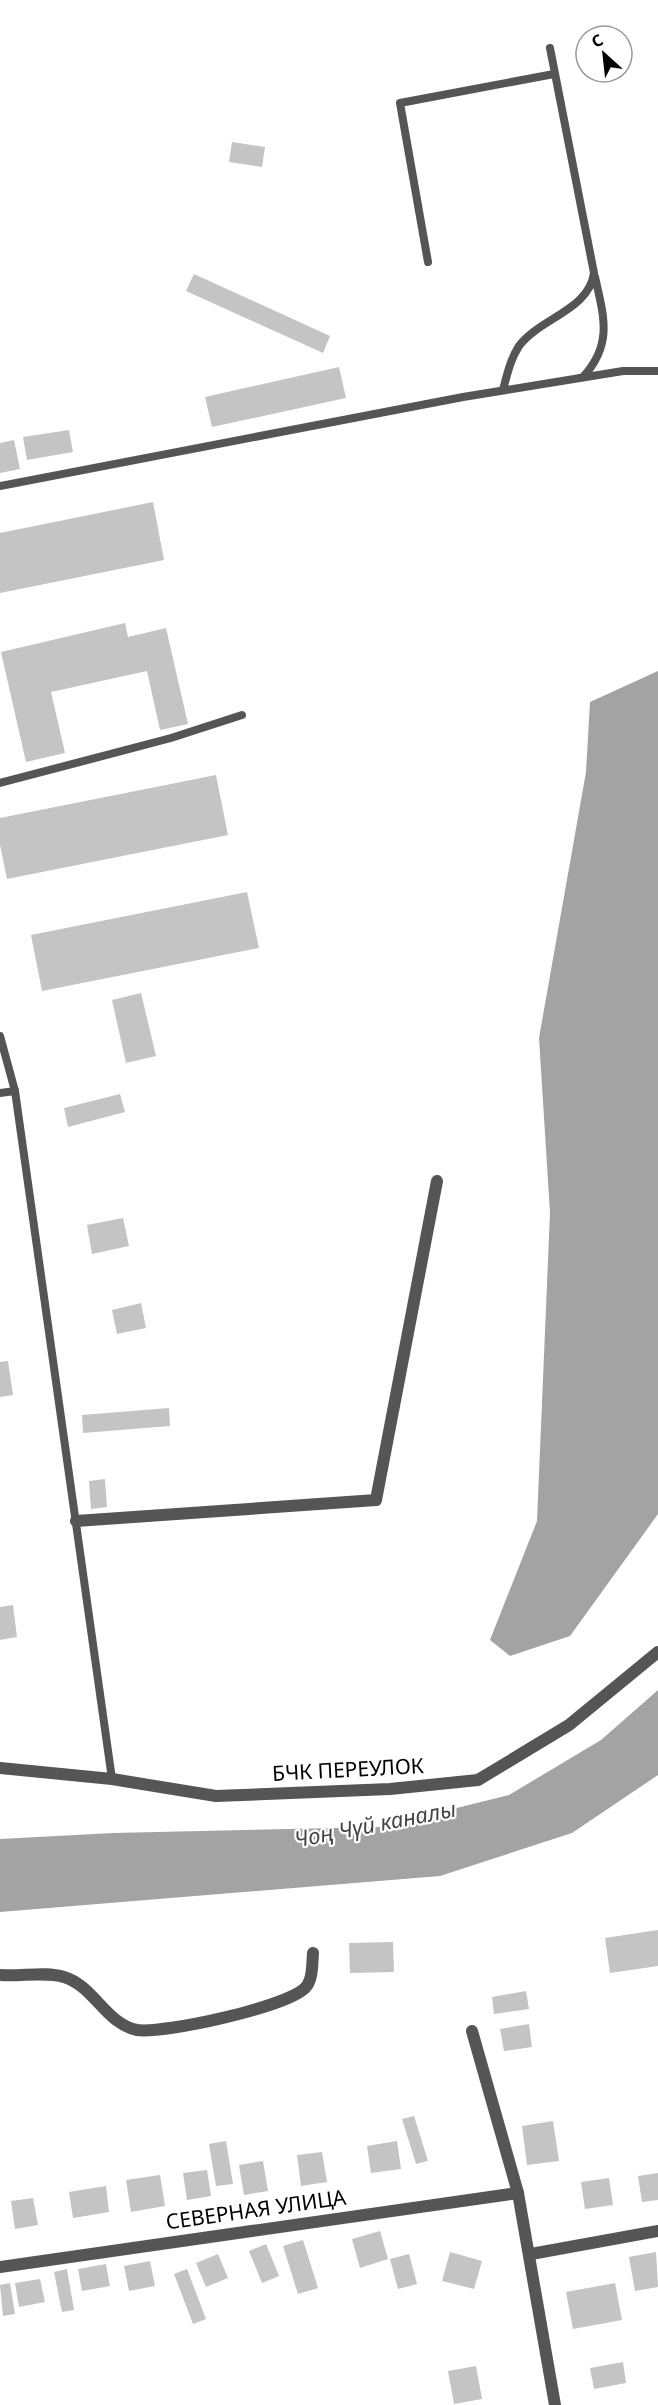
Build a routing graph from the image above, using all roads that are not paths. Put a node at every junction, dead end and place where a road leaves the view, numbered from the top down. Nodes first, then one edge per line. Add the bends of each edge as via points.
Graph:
1 (550, 48) dead end
2 (554, 74) junction
3 (428, 262) dead end
4 (594, 273) junction
5 (658, 370) edge
6 (583, 378) junction
7 (503, 390) junction
8 (0, 486) edge
9 (242, 715) dead end
10 (0, 783) edge
11 (0, 1036) edge
12 (15, 1091) junction
13 (0, 1093) edge
14 (437, 1181) dead end
15 (76, 1521) junction
16 (658, 1652) edge
17 (0, 1768) edge
18 (112, 1779) junction
19 (313, 1953) dead end
20 (0, 1975) edge
21 (472, 2031) dead end
22 (518, 2193) junction
23 (658, 2231) edge
24 (531, 2254) junction
25 (0, 2266) edge
26 (555, 2405) edge

1 - 2 lane
2 - 3 lane via 400,103
2 - 4 lane
4 - 6 lane via 604,331 597,361
4 - 7 lane via 593,285 585,295 534,330 520,346
5 - 6 lane
6 - 7 lane
7 - 8 lane
9 - 10 lane
11 - 12 lane
12 - 13 lane
12 - 15 lane
14 - 15 street via 376,1500
15 - 18 lane
16 - 18 street, БЧК ПЕРЕУЛОК via 569,1725 478,1780 390,1789 216,1796
17 - 18 street, БЧК ПЕРЕУЛОК
19 - 20 street via 309,1981 296,1995 242,2013 138,2030 124,2025 65,1977
21 - 22 street
22 - 24 street
22 - 25 street, СЕВЕРНАЯ УЛИЦА
23 - 24 street
24 - 26 street

